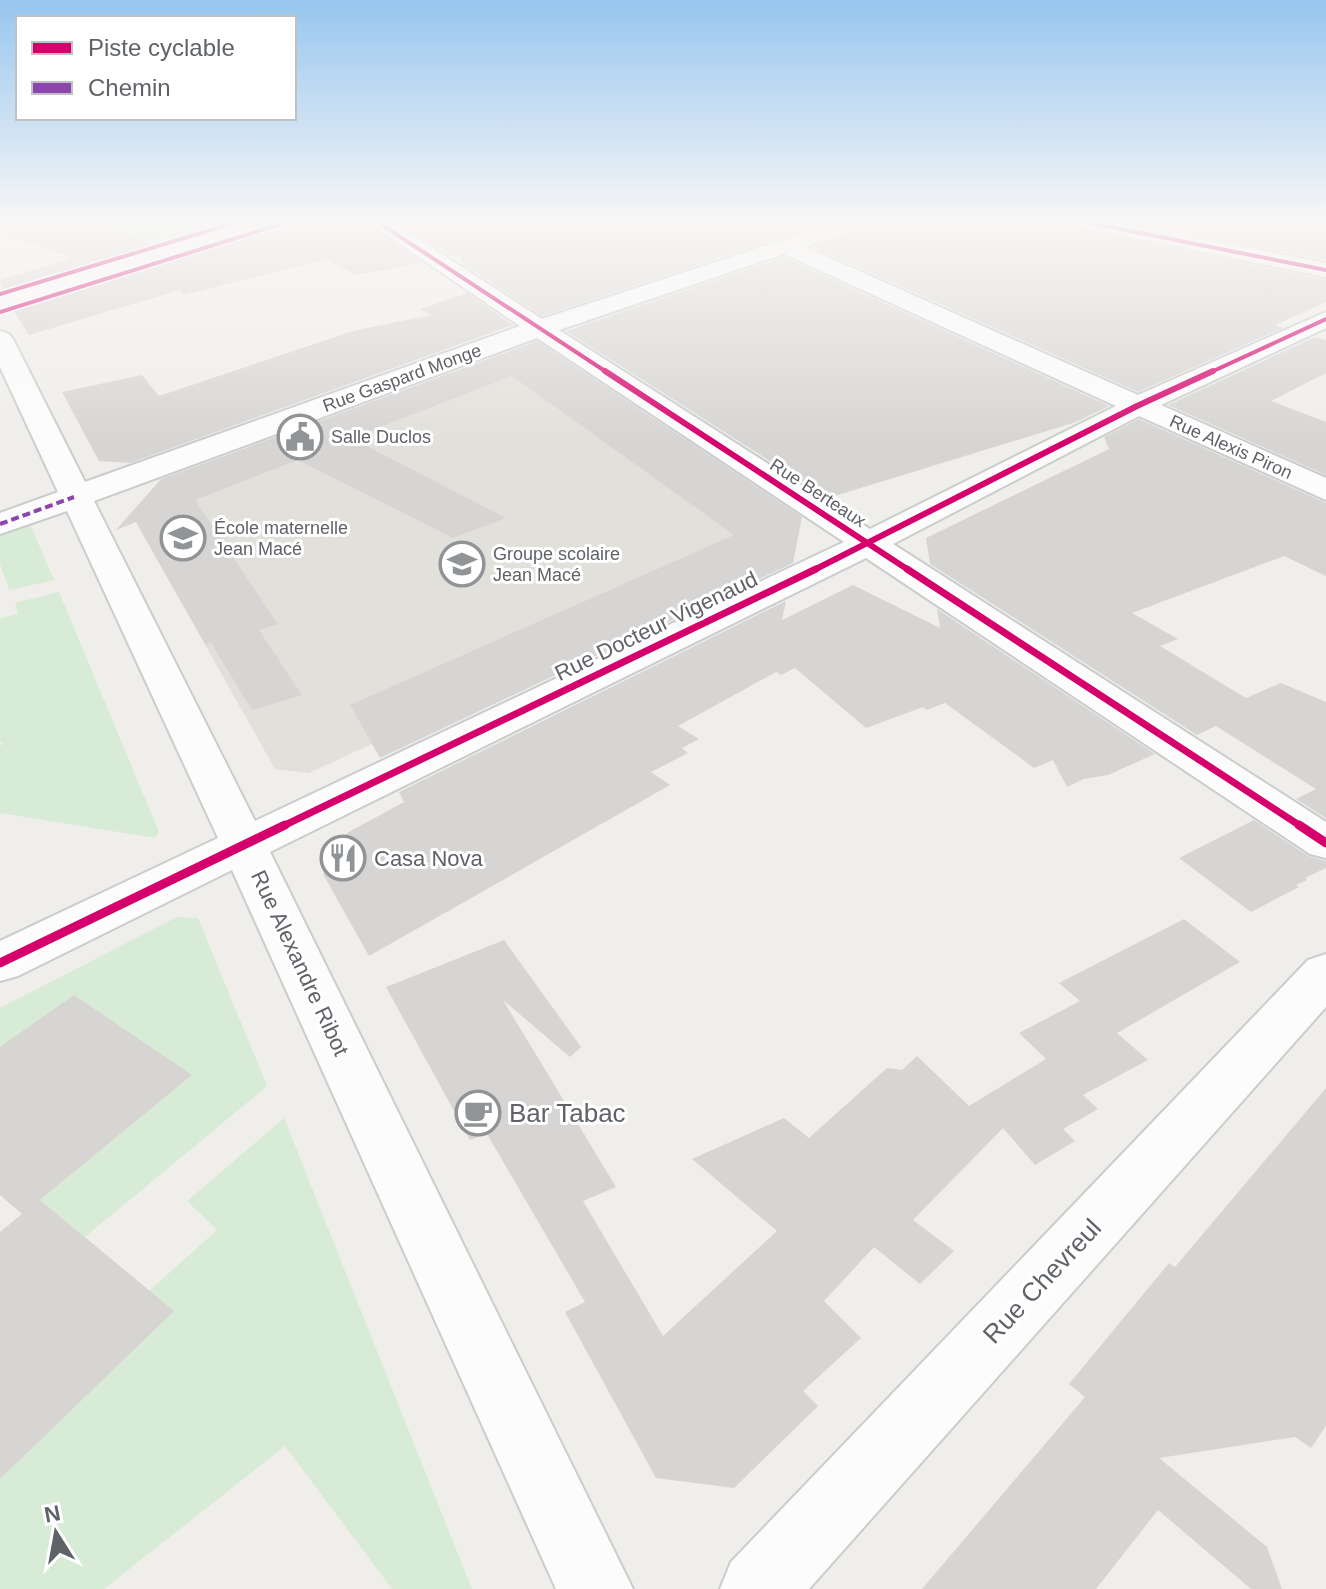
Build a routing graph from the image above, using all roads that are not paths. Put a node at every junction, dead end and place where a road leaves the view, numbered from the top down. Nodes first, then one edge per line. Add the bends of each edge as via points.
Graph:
1 (37, 293) edge
2 (486, 293) edge
3 (645, 293) edge
4 (888, 293) edge
5 (0, 305) edge
6 (1326, 319) edge
7 (539, 328) junction
8 (0, 339) edge
9 (1137, 406) junction
10 (1326, 490) edge
11 (74, 497) junction
12 (0, 524) edge
13 (867, 544) junction
14 (1326, 843) edge
15 (242, 844) junction
16 (0, 963) edge
17 (1326, 973) edge
18 (595, 1589) edge
19 (758, 1589) edge

1 - 5 street
2 - 7 street, Rue Berteaux
3 - 7 street, Rue Gaspard Monge
4 - 9 street, Rue Alexis Piron
6 - 9 street, Rue Docteur Vigenaud
7 - 11 street, Rue Gaspard Monge
7 - 13 street, Rue Berteaux
8 - 11 street, Rue Alexandre Ribot
9 - 10 street, Rue Alexis Piron
9 - 13 street, Rue Docteur Vigenaud
11 - 12 street, Rue Gaspard Monge
11 - 15 street, Rue Alexandre Ribot
13 - 14 street, Rue Berteaux
13 - 15 street, Rue Docteur Vigenaud
15 - 16 street, Rue Docteur Vigenaud
15 - 18 street, Rue Alexandre Ribot
17 - 19 street, Rue Chevreul

